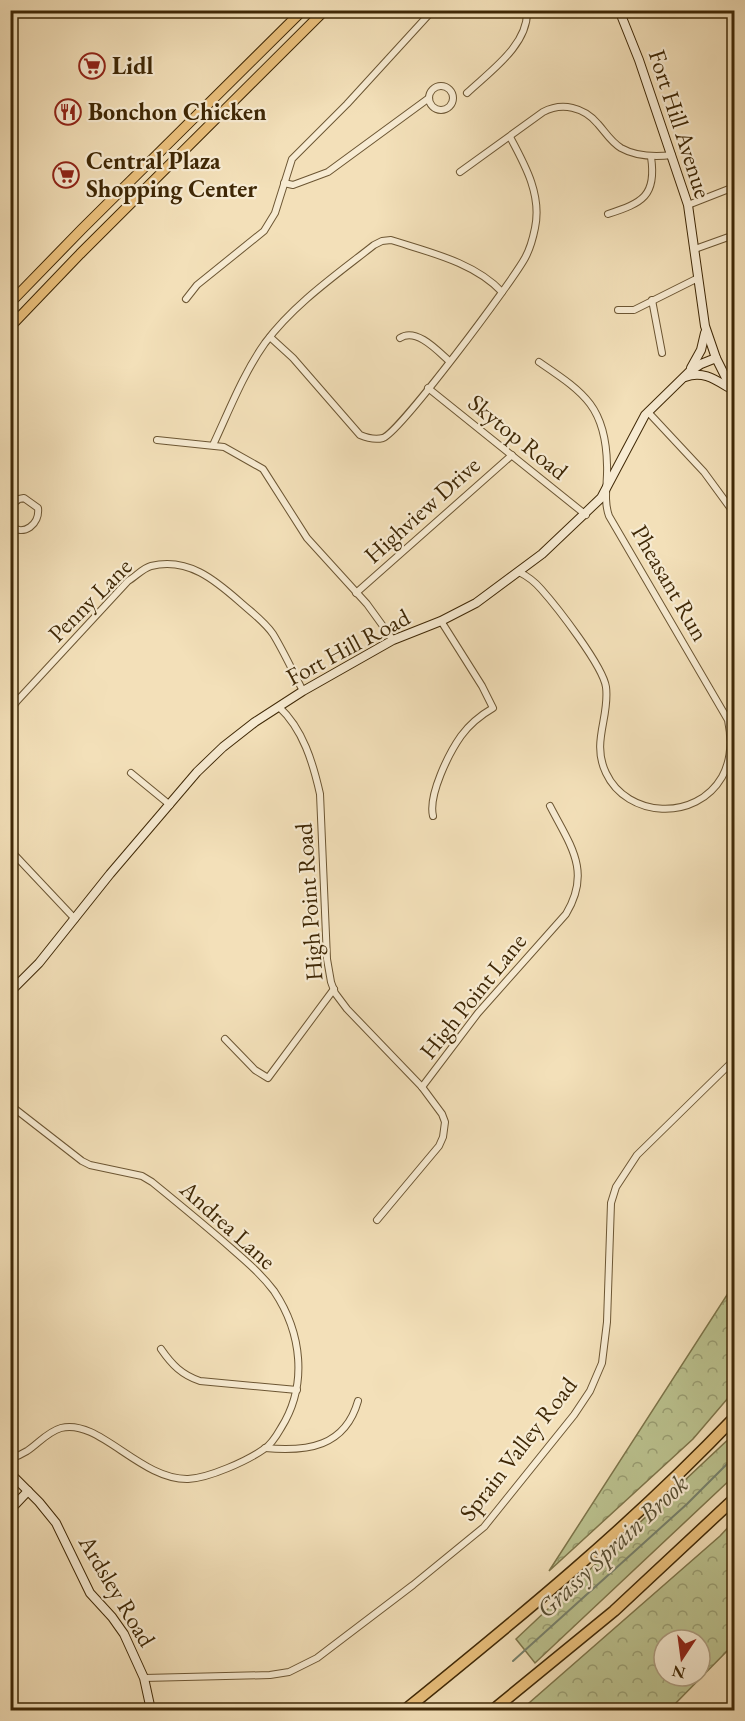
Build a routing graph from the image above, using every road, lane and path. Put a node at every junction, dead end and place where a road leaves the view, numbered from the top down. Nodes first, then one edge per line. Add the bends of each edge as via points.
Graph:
1 (303, 10) edge
2 (326, 10) edge
3 (433, 10) edge
4 (527, 10) edge
5 (619, 10) edge
6 (247, 67) junction
7 (256, 81) junction
8 (467, 93) dead end
9 (429, 98) dead end
10 (510, 137) junction
11 (672, 155) junction
12 (651, 157) junction
13 (145, 167) junction
14 (460, 172) dead end
15 (157, 179) junction
16 (284, 183) junction
17 (735, 187) edge
18 (688, 205) junction
19 (608, 214) dead end
20 (735, 235) edge
21 (695, 249) junction
22 (41, 271) junction
23 (698, 278) junction
24 (53, 282) junction
25 (502, 292) junction
26 (186, 299) dead end
27 (652, 300) junction
28 (10, 303) edge
29 (618, 310) dead end
30 (705, 326) junction
31 (10, 327) edge
32 (270, 337) junction
33 (400, 338) dead end
34 (662, 353) dead end
35 (716, 358) junction
36 (449, 361) junction
37 (539, 362) dead end
38 (687, 375) junction
39 (428, 388) junction
40 (733, 392) edge
41 (648, 412) junction
42 (157, 440) dead end
43 (213, 445) junction
44 (512, 455) junction
45 (606, 490) junction
46 (10, 506) edge
47 (735, 513) edge
48 (586, 515) junction
49 (10, 526) edge
50 (519, 572) junction
51 (356, 593) junction
52 (441, 621) junction
53 (393, 640) junction
54 (303, 691) junction
55 (279, 707) junction
56 (10, 711) edge
57 (131, 773) dead end
58 (170, 805) junction
59 (550, 806) dead end
60 (433, 816) dead end
61 (10, 850) edge
62 (75, 920) junction
63 (334, 989) junction
64 (10, 992) edge
65 (225, 1038) dead end
66 (735, 1060) edge
67 (422, 1087) junction
68 (10, 1106) edge
69 (377, 1220) dead end
70 (161, 1349) dead end
71 (297, 1390) junction
72 (358, 1401) dead end
73 (735, 1418) edge
74 (266, 1448) junction
75 (10, 1459) edge
76 (10, 1473) edge
77 (28, 1491) junction
78 (735, 1499) edge
79 (10, 1510) edge
80 (144, 1678) junction
81 (10, 1702) edge
82 (12, 1710) edge
83 (151, 1710) edge
84 (405, 1710) edge
85 (493, 1710) edge

1 - 6 main road
2 - 7 main road
3 - 16 street via 295,155
4 - 8 street via 526,24 515,44
5 - 11 street, Fort Hill Avenue
6 - 7 street
6 - 13 main road
7 - 15 main road
9 - 16 street via 328,172 293,185
10 - 12 street via 552,107 572,107 597,122 624,150
10 - 14 street
10 - 25 street via 530,177 537,206 536,225 524,259
11 - 12 street
11 - 18 street, Fort Hill Avenue
12 - 19 street via 651,188 640,201
13 - 15 street
13 - 22 main road
15 - 24 main road
16 - 26 street via 275,213 264,231 197,285
17 - 18 street
18 - 21 street, Fort Hill Avenue
20 - 21 street
21 - 23 street, Fort Hill Avenue
22 - 24 street
22 - 28 main road
23 - 27 street
23 - 30 street, Fort Hill Avenue
24 - 31 main road
25 - 32 street via 492,281 465,266 391,240 381,241 318,289
25 - 36 street
27 - 29 street via 634,310
27 - 34 street
30 - 35 street, Fort Hill Avenue
30 - 38 street via 701,350
32 - 39 street via 366,438 389,434
32 - 43 street via 245,377
33 - 36 street via 413,335
35 - 38 street, Fort Hill Road
35 - 40 street, Fort Hill Avenue
36 - 39 street
37 - 45 street, Pheasant Run via 574,386 592,405 607,452
38 - 40 street via 705,375
38 - 41 street, Fort Hill Road
39 - 44 street, Skytop Road
41 - 45 street, Fort Hill Road
41 - 47 street via 704,472
42 - 43 street
43 - 51 street via 240,454 263,469 307,538
44 - 48 street, Skytop Road
44 - 51 street, Highview Drive
45 - 48 street, Fort Hill Road
45 - 50 street, Pheasant Run via 609,516 728,720 729,759 718,785 704,798 690,807 662,809 629,799 611,782 599,748 606,686 598,666 540,588
46 - 49 street via 24,498 39,512 23,531
48 - 50 street, Fort Hill Road
50 - 52 street, Fort Hill Road via 476,603
51 - 53 street
52 - 53 street, Fort Hill Road
52 - 60 street via 493,708 470,726 454,748 435,790
53 - 54 street, Fort Hill Road
54 - 55 street, Fort Hill Road
54 - 56 street, Penny Lane via 266,625 215,580 198,570 170,565 149,567 128,582
55 - 58 street, Fort Hill Road via 223,747
55 - 63 street, High Point Road via 294,726 315,768 320,794 327,959
57 - 58 street
58 - 62 street, Fort Hill Road
59 - 67 street, High Point Lane via 578,868 574,902 478,1013
61 - 62 street
62 - 64 street, Fort Hill Road
63 - 65 street via 268,1077 255,1070
63 - 67 street, High Point Road via 347,1009
66 - 80 street, Sprain Valley Road via 637,1155 616,1187 611,1203 602,1363 591,1391 574,1415 484,1527 355,1631 299,1668 270,1675
67 - 69 street, High Point Road via 446,1122 443,1137 432,1156
68 - 71 street, Andrea Lane via 82,1161 152,1182 257,1272 274,1292 295,1337 300,1367
70 - 71 street via 179,1371 200,1381
71 - 74 street, Andrea Lane via 286,1420
72 - 74 street via 349,1423 324,1443 291,1450
73 - 84 highway via 579,1567
74 - 75 street via 218,1472 176,1479 147,1468 90,1431 70,1427 53,1431
76 - 77 street, Ardsley Road
77 - 79 street
77 - 80 street, Ardsley Road via 56,1523 90,1593 124,1634
78 - 85 highway via 614,1611
80 - 83 street, Ardsley Road
81 - 82 street

